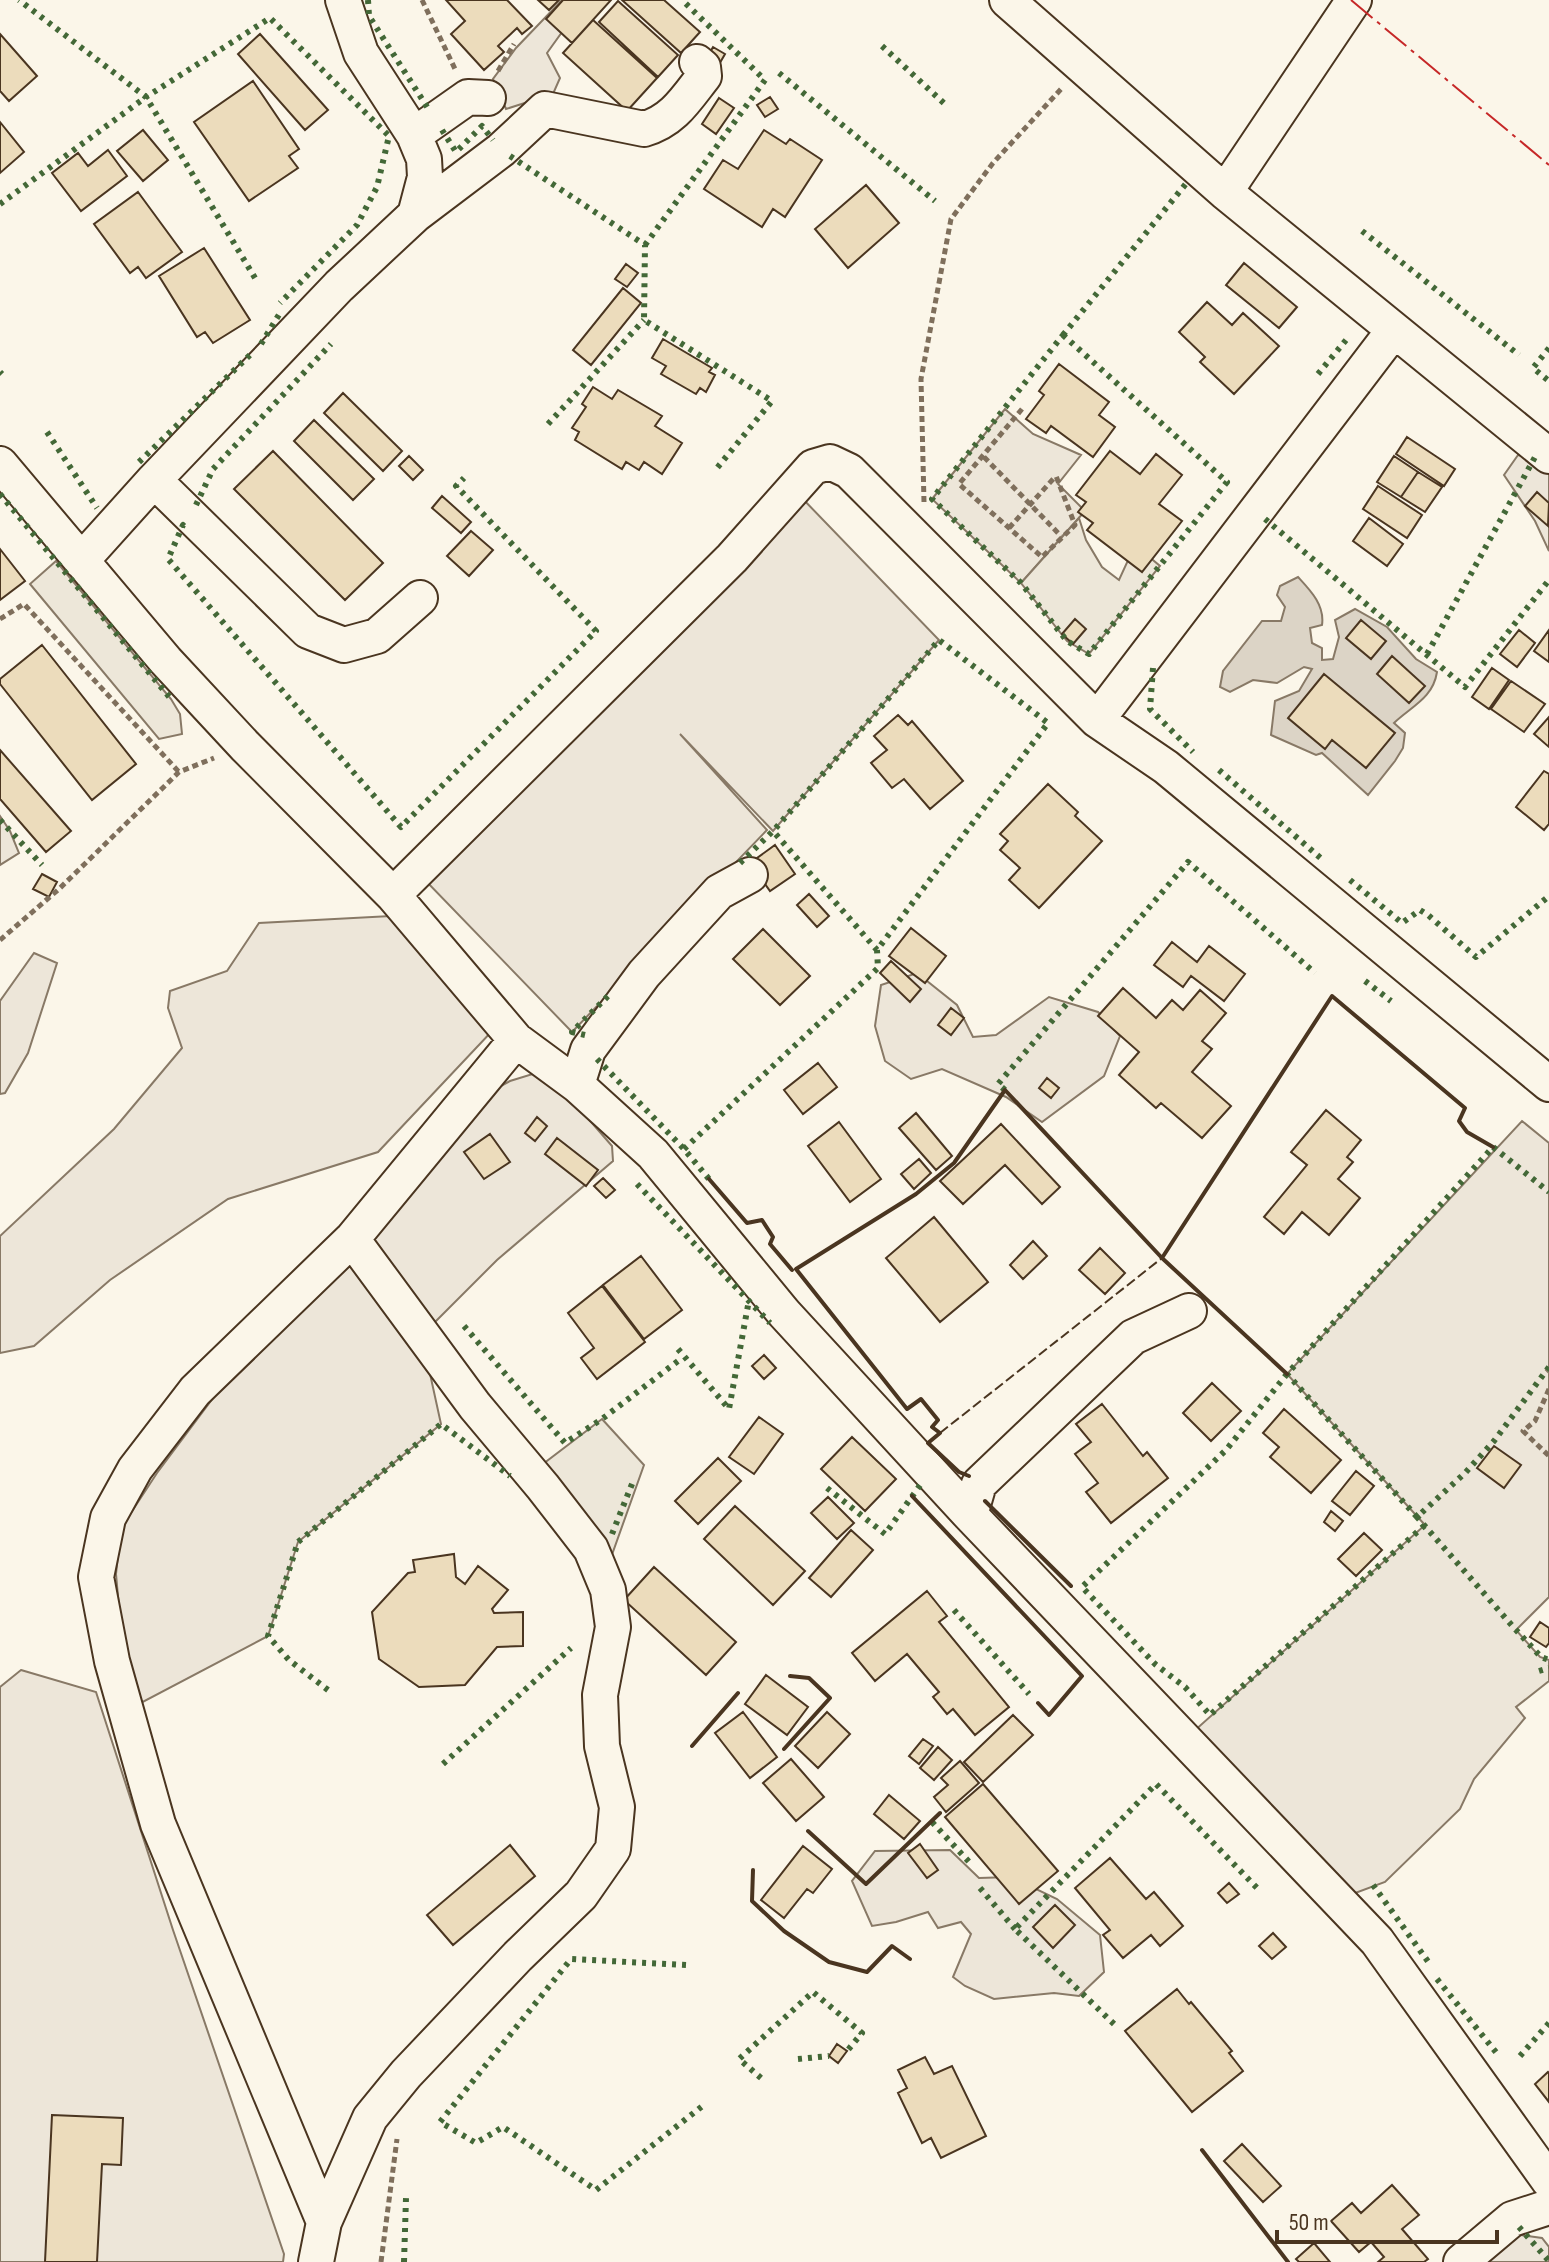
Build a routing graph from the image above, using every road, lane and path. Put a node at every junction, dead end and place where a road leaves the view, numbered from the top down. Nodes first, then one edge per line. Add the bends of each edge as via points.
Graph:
1 (343, 0) edge
2 (422, 0) edge
3 (1007, 0) edge
4 (1354, 0) edge
5 (697, 62) dead end
6 (1082, 67) junction
7 (478, 98) joint
8 (414, 135) junction
9 (1225, 192) junction
10 (415, 215) junction
11 (1394, 330) junction
12 (1022, 409) dead end
13 (1549, 456) edge
14 (984, 457) junction
15 (0, 464) edge
16 (154, 480) junction
17 (1030, 504) junction
18 (1009, 528) junction
19 (1061, 536) junction
20 (925, 548) junction
21 (81, 561) junction
22 (420, 598) dead end
23 (0, 619) edge
24 (1097, 720) junction
25 (245, 746) junction
26 (179, 772) junction
27 (750, 875) dead end
28 (393, 895) junction
29 (0, 940) edge
30 (516, 1040) junction
31 (1549, 1084) edge
32 (577, 1085) junction
33 (352, 1239) junction
34 (1189, 1311) dead end
35 (1549, 1389) edge
36 (1549, 1456) edge
37 (970, 1515) junction
38 (398, 2136) dead end
39 (1549, 2181) edge
40 (1549, 2207) edge
41 (324, 2222) junction
42 (316, 2262) edge
43 (381, 2262) edge
44 (1461, 2262) edge

1 - 8 street via 361,53
2 - 7 path
3 - 6 street
4 - 9 street
5 - 10 street via 704,76 659,125 644,129 545,109
6 - 9 street
6 - 20 path via 993,163 951,219 921,379
7 - 8 street
8 - 10 street via 425,177
9 - 11 street
10 - 16 street via 339,286
11 - 13 street
11 - 24 street
12 - 14 path
14 - 17 path
14 - 18 path via 959,484
15 - 21 street
16 - 21 street
16 - 22 street via 308,631 344,645 377,636
17 - 18 path
17 - 19 path
17 - 19 path via 1056,476 1075,525
18 - 19 path via 1042,557
20 - 24 street
20 - 28 street via 849,471 830,462 813,467 732,558
21 - 25 street
23 - 26 path via 24,604
24 - 31 street via 1166,767
25 - 26 path
25 - 28 street
26 - 29 path
27 - 32 street via 719,892 644,974 588,1050
28 - 30 street
30 - 32 street
30 - 33 street
32 - 37 street via 653,1154 784,1313
33 - 41 street via 195,1391 135,1469 108,1518 96,1577 112,1661 158,1824
33 - 41 street via 475,1406 591,1549 608,1590 613,1627 600,1695 602,1746 617,1807 613,1849 581,1895 487,1988 370,2118
34 - 37 street via 1133,1337 979,1484
35 - 36 path via 1535,1421 1523,1431
37 - 39 street via 1377,1941
38 - 43 path
40 - 44 street via 1512,2219
41 - 42 street

